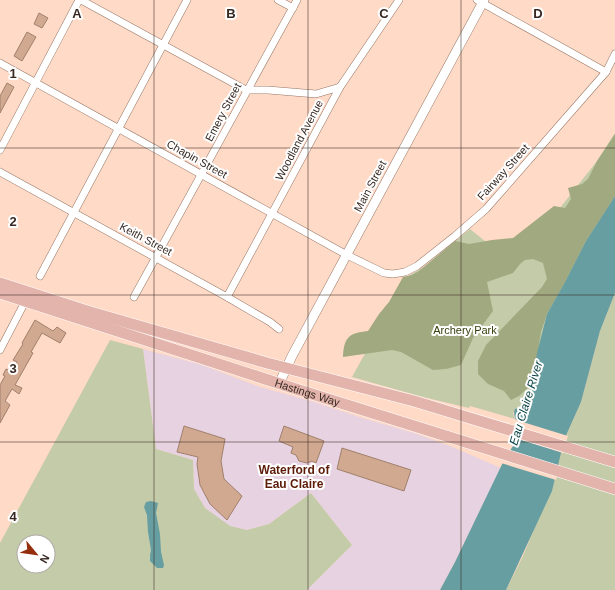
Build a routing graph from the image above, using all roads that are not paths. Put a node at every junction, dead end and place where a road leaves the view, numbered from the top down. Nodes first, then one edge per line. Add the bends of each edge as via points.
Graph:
1 (80, 0) edge
2 (187, 0) edge
3 (278, 0) edge
4 (297, 0) edge
5 (399, 0) edge
6 (481, 1) edge
7 (293, 8) junction
8 (162, 45) junction
9 (615, 54) edge
10 (0, 62) edge
11 (606, 72) junction
12 (36, 83) junction
13 (340, 87) junction
14 (246, 90) junction
15 (119, 128) junction
16 (0, 150) edge
17 (0, 172) edge
18 (202, 174) junction
19 (72, 213) junction
20 (272, 214) junction
21 (347, 255) junction
22 (156, 257) junction
23 (384, 273) joint
24 (40, 276) dead end
25 (0, 283) edge
26 (0, 293) edge
27 (28, 297) junction
28 (134, 297) dead end
29 (227, 297) junction
30 (279, 329) dead end
31 (0, 350) edge
32 (286, 367) junction
33 (279, 384) junction
34 (615, 462) edge
35 (615, 489) edge

1 - 8 street
1 - 12 street
2 - 8 street
3 - 7 street
4 - 7 street, Emery Street
5 - 13 street, Woodland Avenue
6 - 11 street
6 - 21 street, Main Street
7 - 14 street, Emery Street
8 - 14 street
8 - 15 street
9 - 11 street, Fairway Street
10 - 12 street, Chapin Street
11 - 23 street, Fairway Street via 486,209 417,266 405,272
12 - 15 street, Chapin Street
12 - 16 street
13 - 14 street via 316,94
13 - 20 street, Woodland Avenue
14 - 18 street, Emery Street
15 - 18 street, Chapin Street
15 - 19 street
17 - 19 street, Keith Street
18 - 20 street, Chapin Street
18 - 22 street, Emery Street
19 - 22 street, Keith Street
19 - 24 street
20 - 21 street, Chapin Street
20 - 29 street, Woodland Avenue
21 - 23 street, Chapin Street
21 - 32 street, Main Street
22 - 28 street, Emery Street
22 - 29 street, Keith Street
25 - 27 main road, Hastings Way
26 - 27 main road, Hastings Way
27 - 31 street
27 - 32 main road, Hastings Way
27 - 33 main road, Hastings Way via 103,327
29 - 30 street, Keith Street
32 - 33 street, Main Street
32 - 34 main road, Hastings Way via 466,416
33 - 35 main road, Hastings Way

